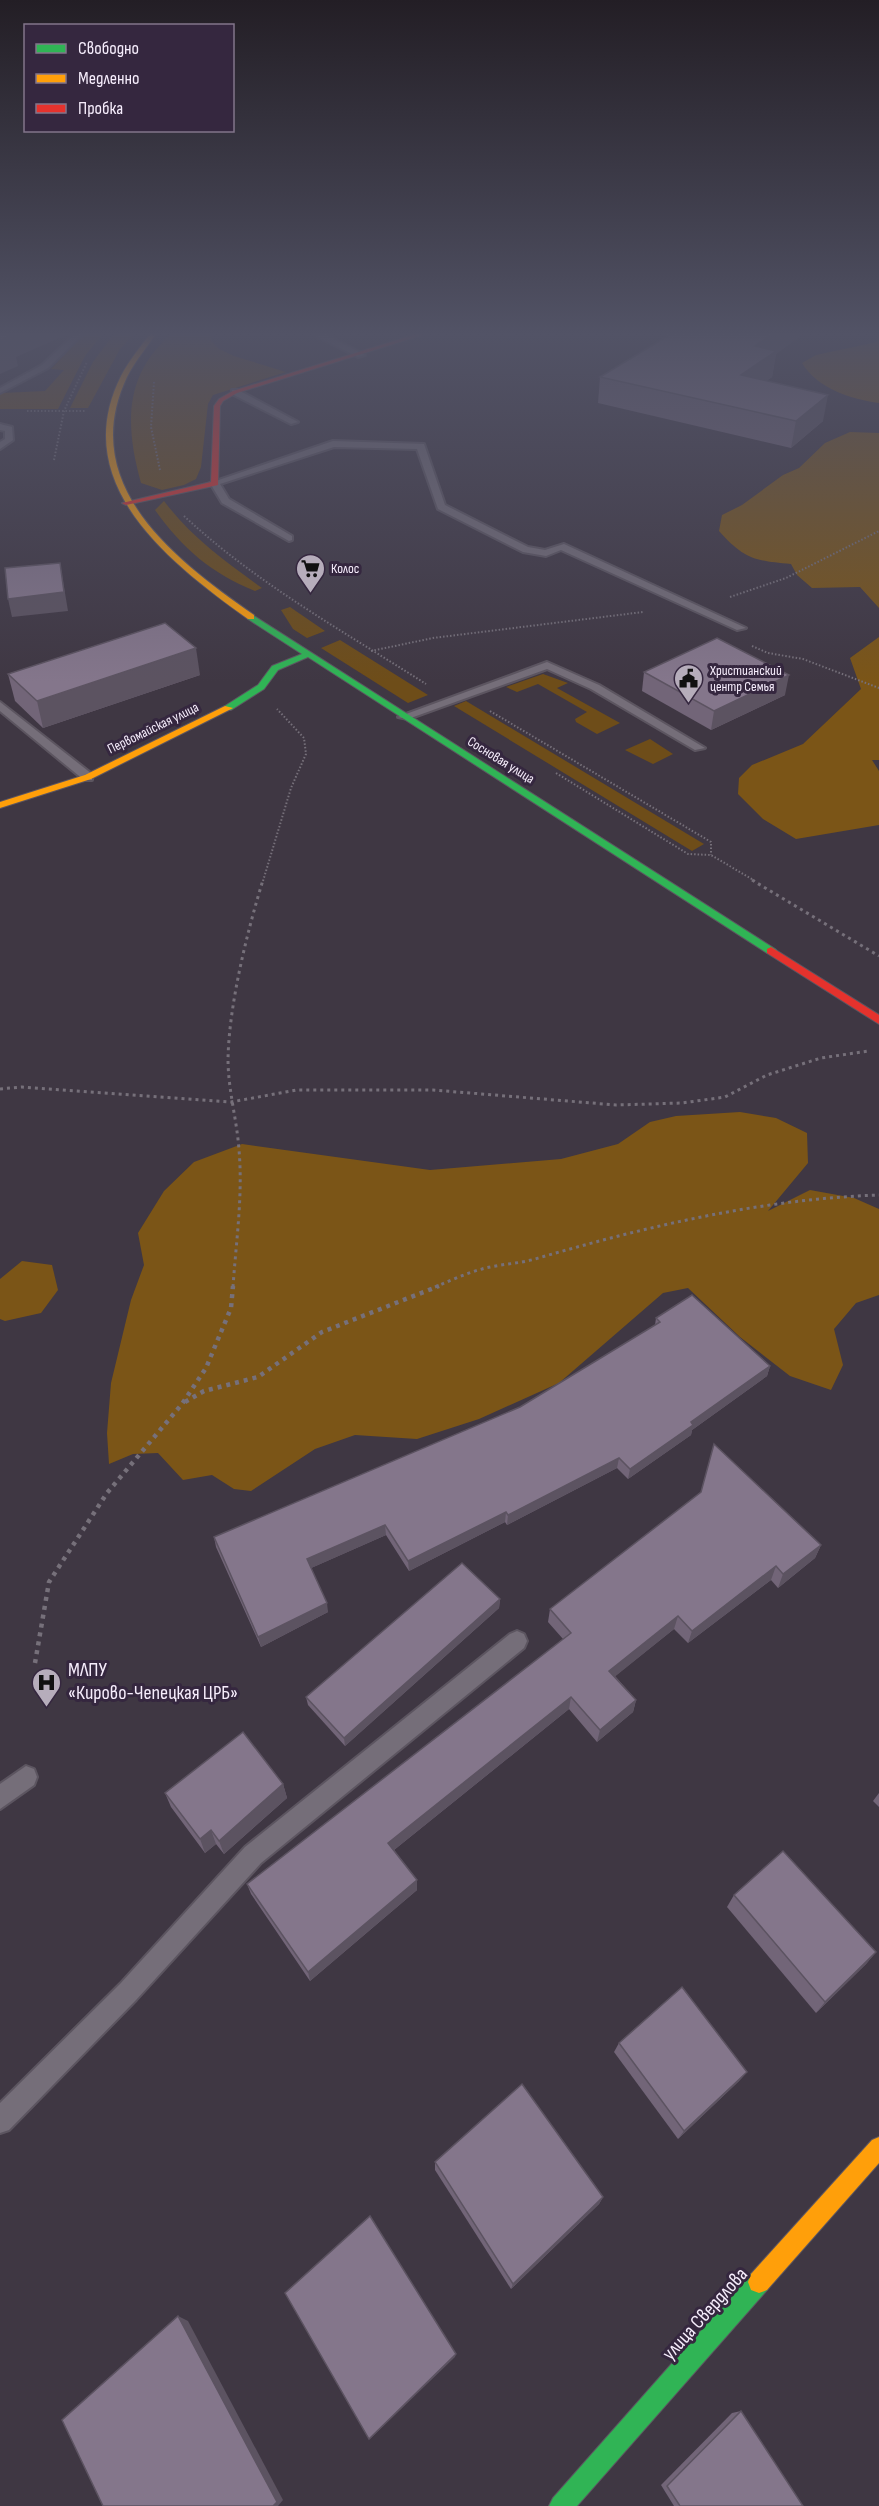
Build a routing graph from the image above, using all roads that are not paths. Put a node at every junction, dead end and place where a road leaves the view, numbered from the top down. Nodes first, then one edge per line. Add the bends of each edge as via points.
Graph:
1 (110, 448) edge
2 (216, 448) edge
3 (321, 448) edge
4 (422, 448) edge
5 (215, 483) junction
6 (126, 503) junction
7 (289, 538) dead end
8 (741, 628) road end
9 (306, 654) junction
10 (0, 705) edge
11 (404, 717) junction
12 (699, 748) dead end
13 (88, 777) junction
14 (0, 805) edge
15 (879, 1020) edge
16 (518, 1641) dead end
17 (26, 1777) dead end
18 (0, 1798) edge
19 (0, 2121) edge
20 (879, 2147) edge
21 (561, 2506) edge

1 - 6 street, Сосновая улица via 116,482
2 - 5 street
3 - 5 lane
4 - 8 lane via 441,507 526,550 546,553 561,546
5 - 6 street
5 - 7 lane via 225,501
6 - 9 street, Сосновая улица via 162,548 193,576
9 - 11 street, Сосновая улица
9 - 13 street, Первомайская улица via 275,668 261,687 213,717
10 - 13 lane
11 - 12 lane via 547,665 595,687
11 - 15 street, Сосновая улица
13 - 14 street, Первомайская улица
16 - 19 lane via 253,1855 128,1992
17 - 18 lane
20 - 21 street, улица Свердлова

